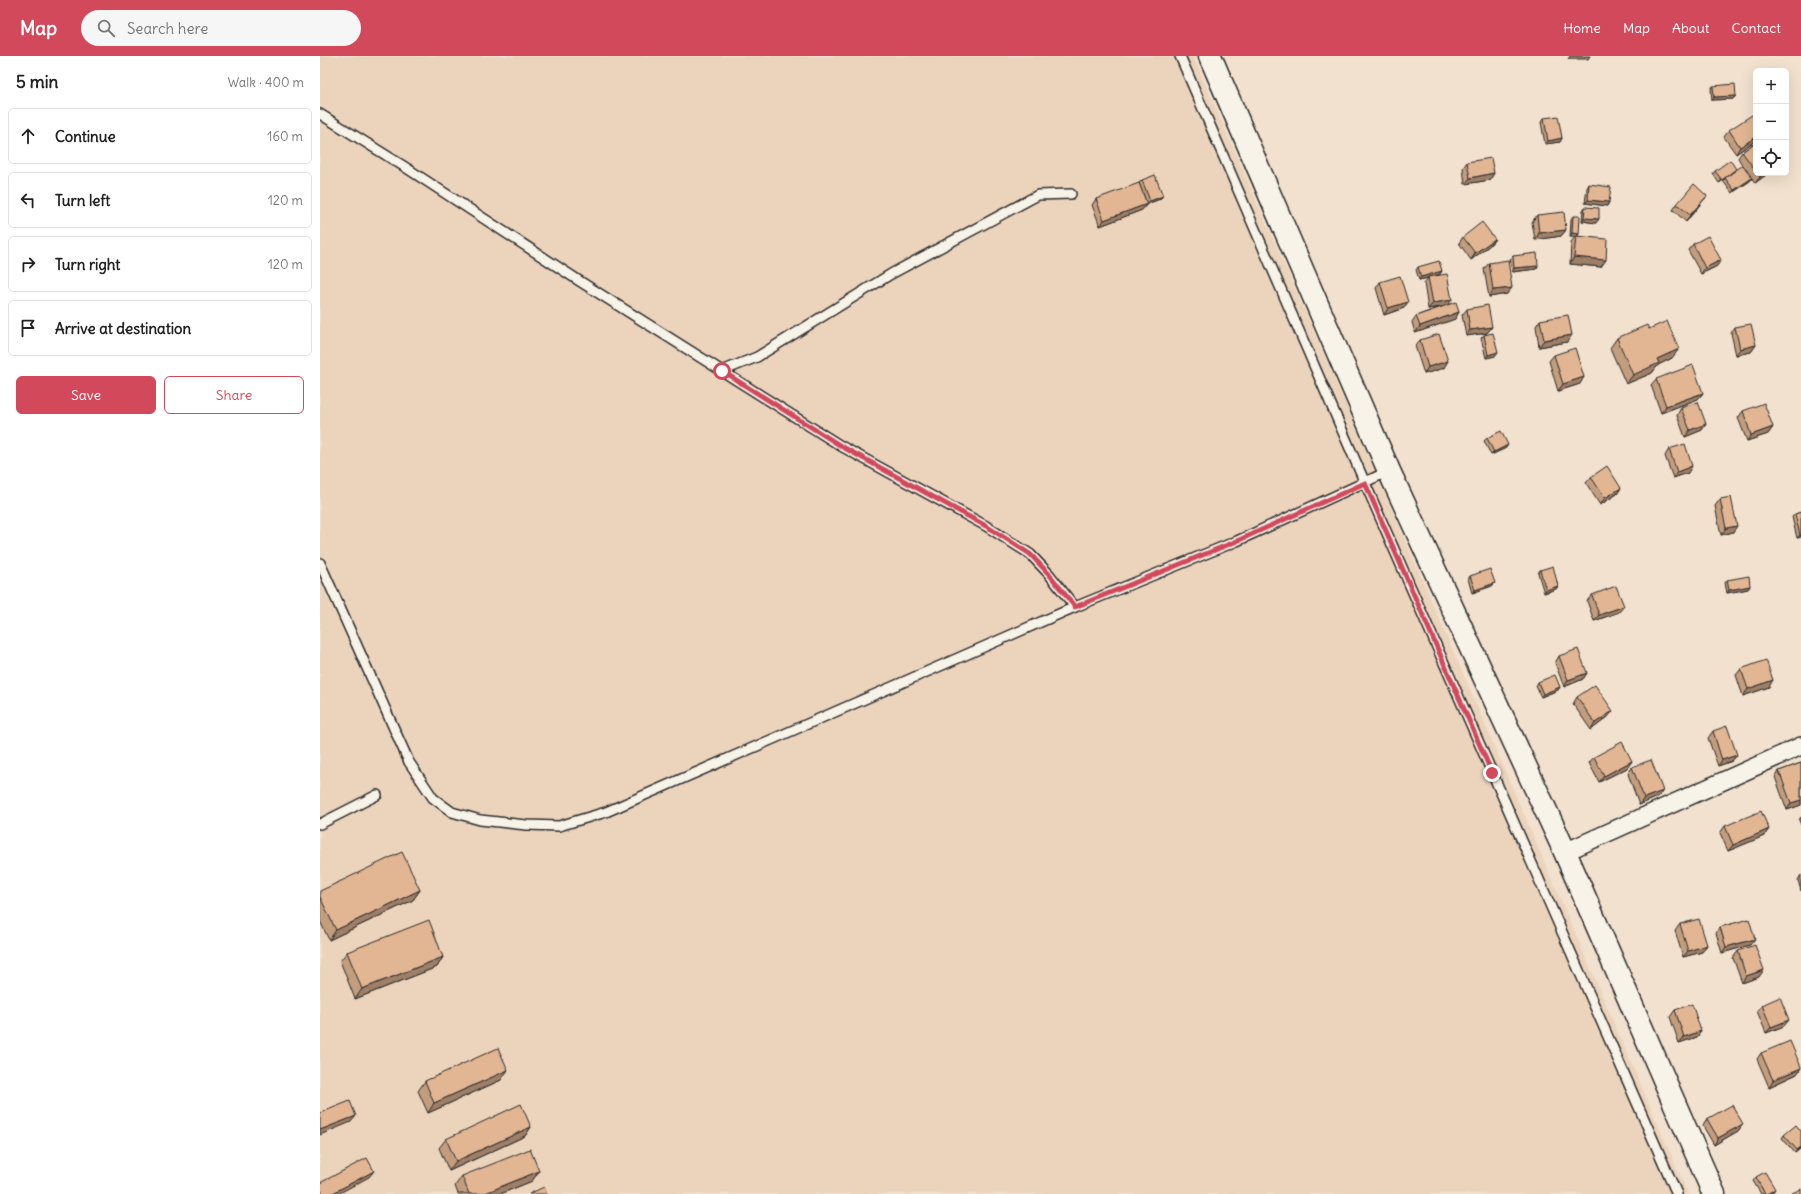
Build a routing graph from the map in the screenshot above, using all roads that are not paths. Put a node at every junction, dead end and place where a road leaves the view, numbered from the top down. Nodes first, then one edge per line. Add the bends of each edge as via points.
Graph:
1 (1180, 56) edge
2 (1210, 56) edge
3 (320, 114) edge
4 (1071, 194) dead end
5 (722, 371) junction
6 (1389, 471) junction
7 (1365, 483) junction
8 (320, 563) edge
9 (1075, 607) junction
10 (1801, 746) edge
11 (377, 795) dead end
12 (320, 824) edge
13 (1565, 852) junction
14 (1677, 1194) edge
15 (1714, 1194) edge

1 - 7 lane
2 - 6 street
3 - 5 lane
4 - 5 lane via 1038,195 891,274 757,357
5 - 9 lane via 841,446 986,526 1030,554
6 - 7 lane
6 - 13 street
7 - 9 lane via 1237,541
7 - 14 lane
8 - 9 lane via 409,762 433,798 452,812 480,820 526,825 560,826 606,812
10 - 13 street
11 - 12 lane
13 - 15 street

